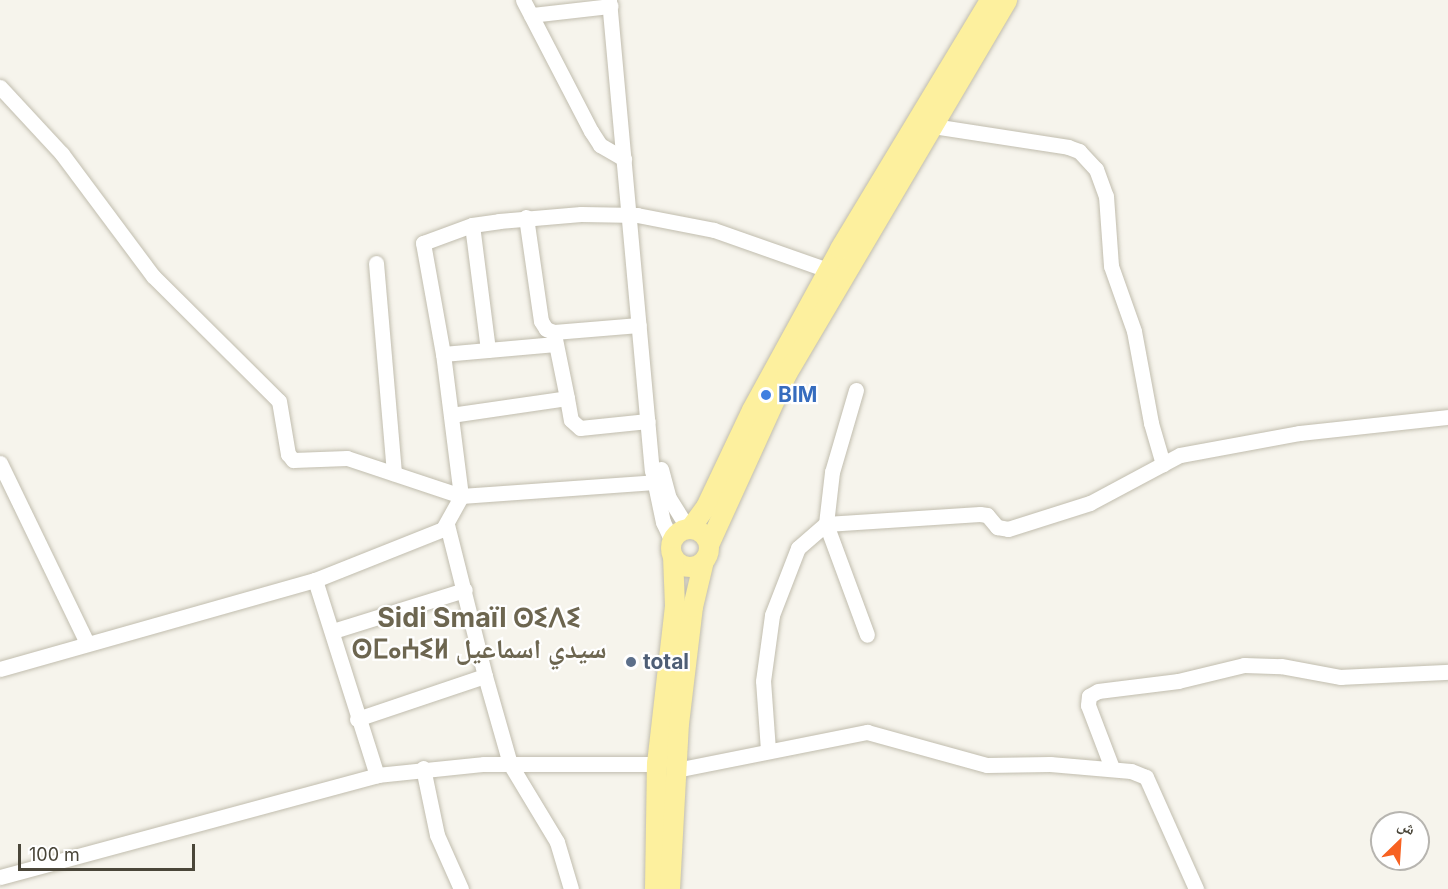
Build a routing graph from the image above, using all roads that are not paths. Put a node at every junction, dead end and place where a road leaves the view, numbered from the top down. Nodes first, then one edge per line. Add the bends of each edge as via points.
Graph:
1 (523, 0) edge
2 (990, 0) edge
3 (1007, 0) edge
4 (612, 2) edge
5 (560, 5) edge
6 (531, 15) junction
7 (0, 87) edge
8 (933, 126) junction
9 (624, 159) junction
10 (633, 215) junction
11 (526, 217) junction
12 (472, 225) junction
13 (376, 263) dead end
14 (835, 273) junction
15 (639, 325) junction
16 (555, 338) junction
17 (488, 350) junction
18 (443, 354) junction
19 (856, 390) dead end
20 (567, 398) junction
21 (451, 415) junction
22 (1448, 417) edge
23 (648, 421) junction
24 (0, 463) edge
25 (1163, 464) junction
26 (394, 473) junction
27 (654, 482) junction
28 (461, 496) junction
29 (826, 524) junction
30 (447, 525) junction
31 (681, 539) junction
32 (706, 553) junction
33 (315, 580) junction
34 (465, 590) junction
35 (333, 630) junction
36 (867, 635) dead end
37 (87, 642) junction
38 (0, 669) edge
39 (1448, 672) edge
40 (485, 676) junction
41 (357, 719) junction
42 (768, 750) junction
43 (510, 764) junction
44 (657, 764) junction
45 (423, 768) junction
46 (1112, 768) junction
47 (676, 770) junction
48 (377, 775) junction
49 (0, 878) edge
50 (462, 889) edge
51 (571, 889) edge
52 (655, 889) edge
53 (670, 889) edge
54 (1196, 889) edge

1 - 6 street
2 - 14 main road
3 - 8 main road
4 - 5 street
4 - 9 street
4 - 10 street
5 - 6 street
6 - 9 street via 600,145
7 - 26 street via 62,154 153,276 279,401 290,457 298,461 347,458
8 - 14 main road
8 - 25 street via 1068,147 1079,151 1096,169 1106,196 1111,266 1134,332
9 - 10 street
10 - 11 street
10 - 14 street via 714,230
10 - 15 street
10 - 31 street via 662,473
11 - 12 street
11 - 16 street via 541,321
12 - 17 street
12 - 18 street via 423,243
13 - 26 street
14 - 31 main road
14 - 32 main road
15 - 16 street
15 - 23 street
16 - 17 street
16 - 20 street
17 - 18 street
18 - 21 street
19 - 29 street via 832,472
20 - 21 street
20 - 23 street via 571,420 580,428
21 - 28 street
22 - 25 street via 1300,433 1180,455
23 - 27 street
24 - 37 street
25 - 29 street via 1090,503 1008,529 997,527 987,515 980,514
26 - 28 street
27 - 28 street
27 - 31 street via 663,522
28 - 30 street
29 - 36 street
29 - 42 street via 798,548 772,615 763,681
30 - 33 street via 417,543
30 - 34 street
31 - 32 main road via 700,532
31 - 32 main road via 688,567
31 - 44 main road
32 - 47 main road via 693,607
33 - 35 street
33 - 37 street
34 - 35 street
34 - 40 street
35 - 41 street
37 - 38 street
39 - 46 street via 1341,677 1244,665 1178,681 1098,691 1089,696 1088,705
40 - 41 street
40 - 43 street
41 - 48 street
42 - 46 street via 867,732 987,765
42 - 47 street
43 - 44 street
43 - 45 street
43 - 51 street via 558,842
44 - 52 main road
45 - 48 street
45 - 50 street via 437,835
46 - 54 street via 1146,777
47 - 53 main road
48 - 49 street

